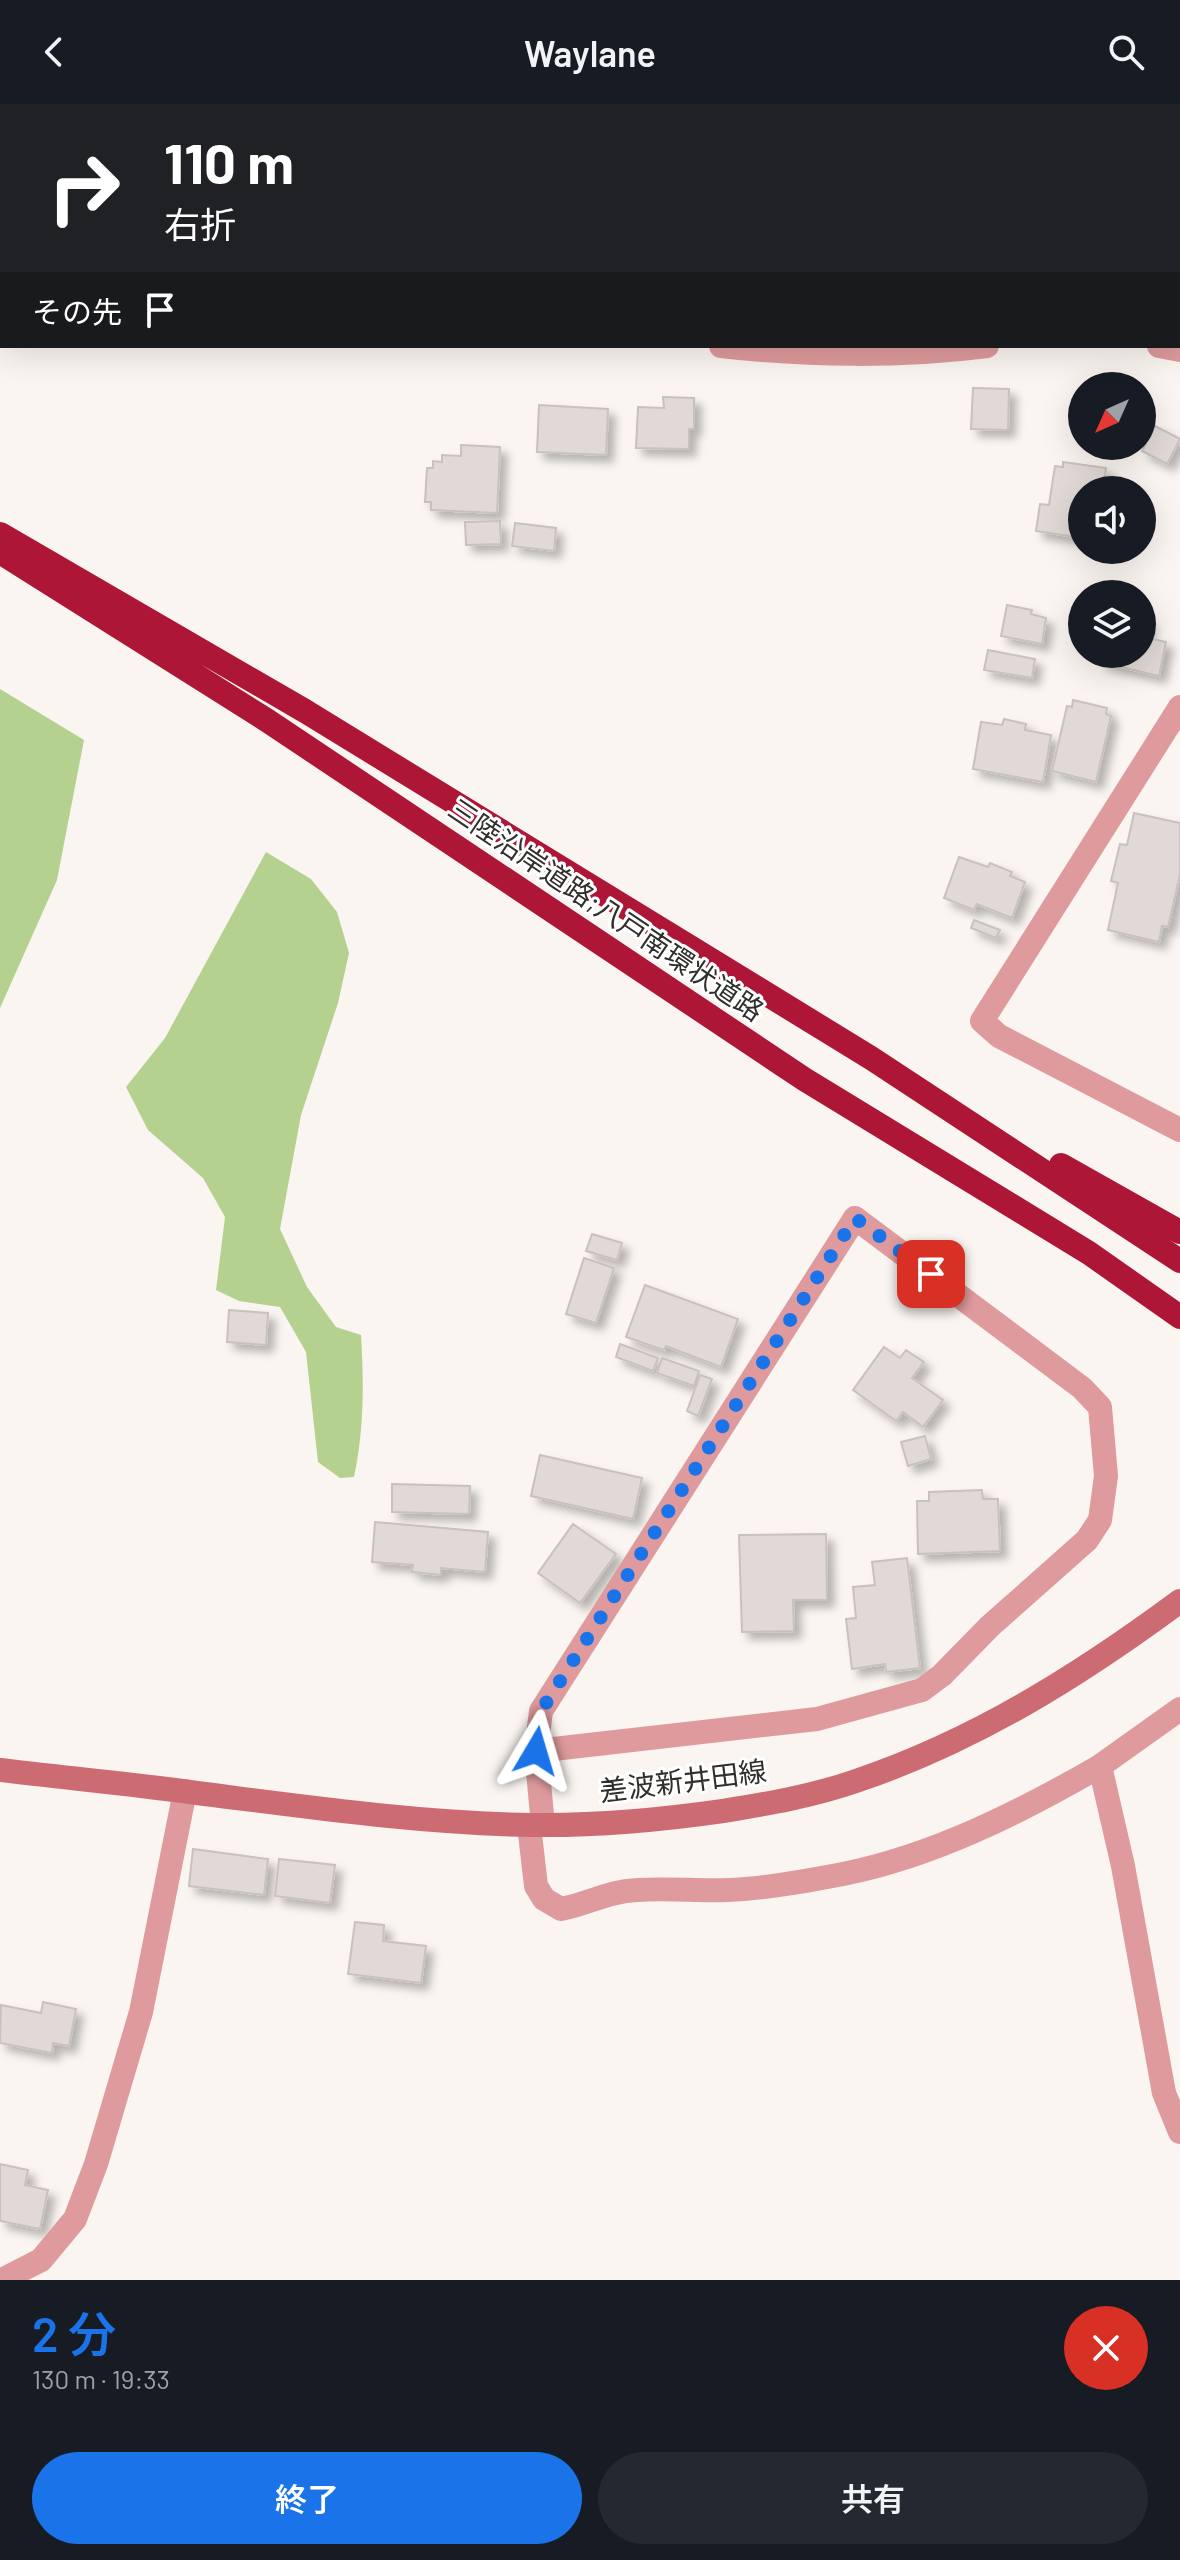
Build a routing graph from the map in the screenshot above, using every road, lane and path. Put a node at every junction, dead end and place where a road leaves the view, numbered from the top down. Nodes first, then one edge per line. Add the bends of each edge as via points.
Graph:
1 (740, 348) edge
2 (972, 348) edge
3 (0, 534) edge
4 (0, 552) edge
5 (1180, 707) edge
6 (871, 1058) junction
7 (1180, 1130) edge
8 (1180, 1232) edge
9 (1089, 1253) junction
10 (1180, 1261) edge
11 (1180, 1317) edge
12 (1180, 1337) edge
13 (1180, 1601) edge
14 (1180, 1709) edge
15 (536, 1751) junction
16 (1100, 1766) junction
17 (0, 1770) edge
18 (185, 1791) junction
19 (536, 1825) junction
20 (1180, 2132) edge
21 (2, 2280) edge

1 - 2 street via 933,353
3 - 6 highway, 三陸沿岸道路;八戸南環状道路 via 305,711
4 - 9 highway, 三陸沿岸道路;八戸南環状道路 via 281,730 804,1079
5 - 7 street via 982,1021 999,1036
6 - 8 highway
6 - 10 highway, 三陸沿岸道路;八戸南環状道路
9 - 11 highway, 三陸沿岸道路;八戸南環状道路
9 - 12 highway
13 - 19 main road, 差波新井田線 via 1040,1697 950,1744 855,1781 766,1804 676,1818
14 - 16 street
15 - 15 street via 817,1719 922,1690 1087,1540 1100,1520 1106,1476 1100,1407 1082,1388 855,1218 541,1711
15 - 19 street
16 - 19 street via 982,1827 844,1874 732,1890 607,1893 561,1909 544,1899 536,1886
16 - 20 street via 1164,2093
17 - 18 main road, 差波新井田線
18 - 19 main road, 差波新井田線 via 460,1822
18 - 21 street via 141,2012 86,2191 75,2219 41,2260

